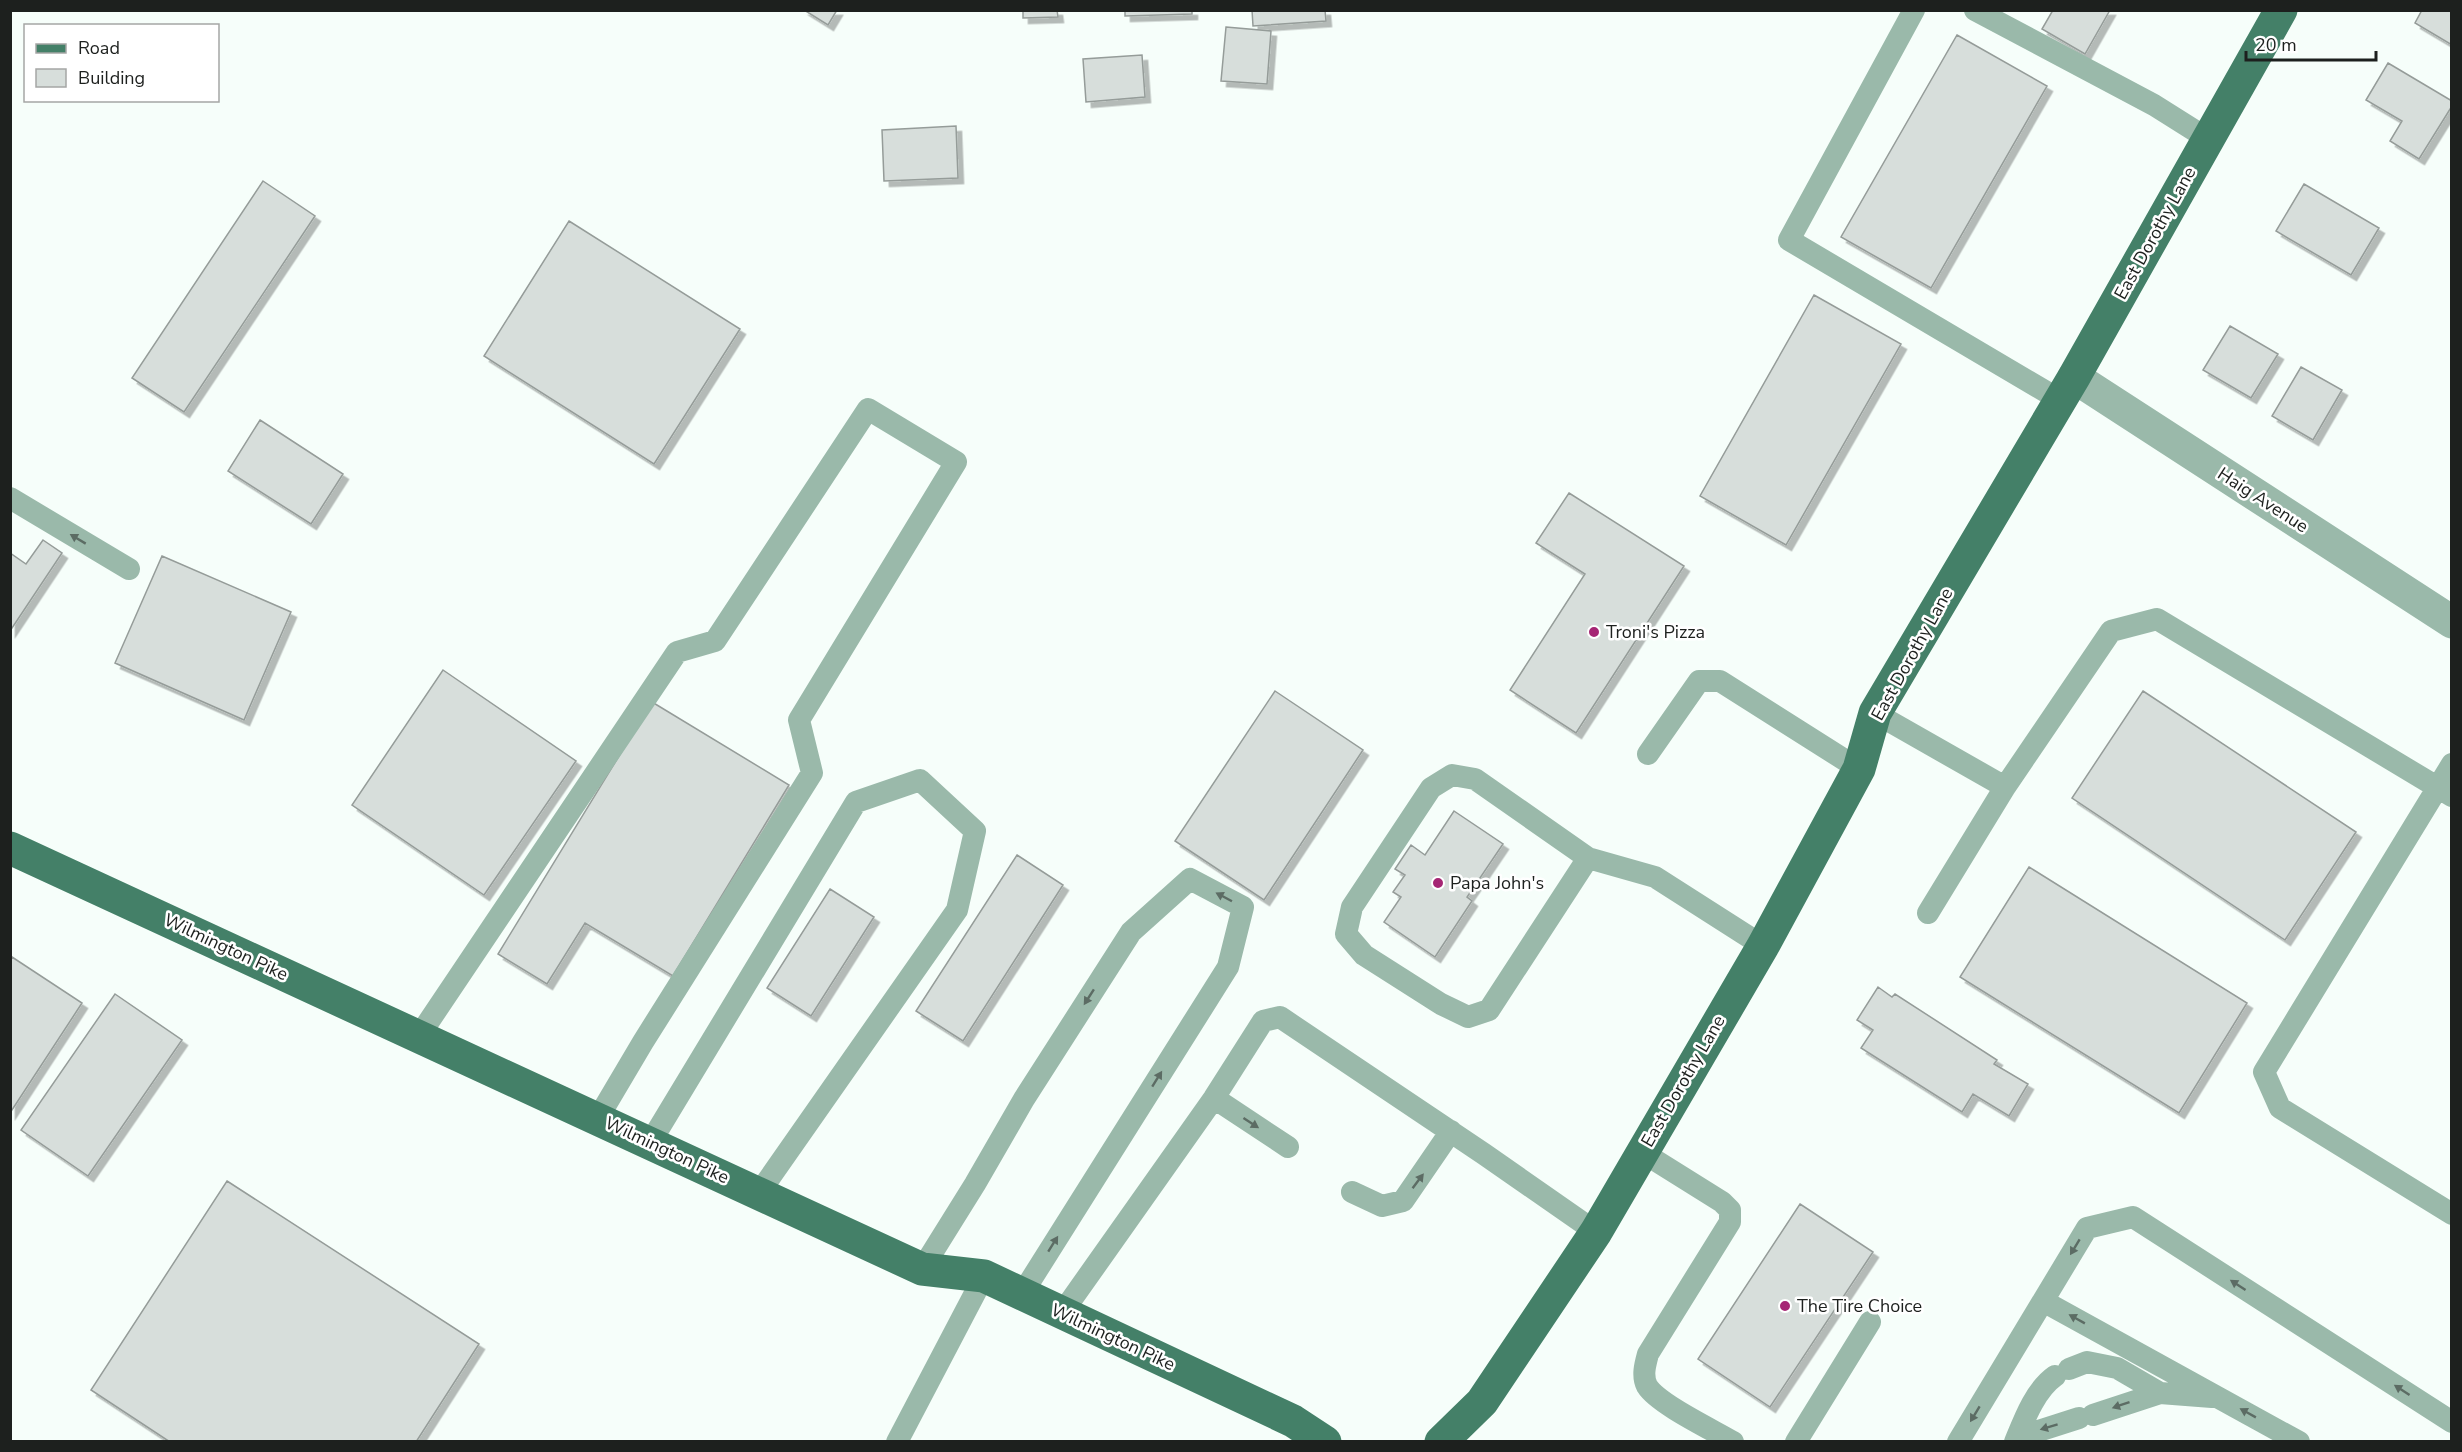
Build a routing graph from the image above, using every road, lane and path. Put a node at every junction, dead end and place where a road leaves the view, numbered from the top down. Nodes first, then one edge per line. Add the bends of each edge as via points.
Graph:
1 (1914, 10) edge
2 (1975, 10) edge
3 (2281, 10) edge
4 (2208, 140) junction
5 (2067, 389) junction
6 (10, 498) edge
7 (129, 569) dead end
8 (2451, 622) edge
9 (1875, 713) junction
10 (1648, 754) dead end
11 (2451, 764) edge
12 (1859, 769) junction
13 (2005, 786) junction
14 (2444, 791) edge
15 (12, 853) edge
16 (1588, 858) junction
17 (1928, 913) dead end
18 (1763, 945) junction
19 (419, 1036) junction
20 (1214, 1098) junction
21 (598, 1118) junction
22 (1451, 1131) junction
23 (650, 1143) junction
24 (1288, 1147) dead end
25 (1642, 1152) junction
26 (1352, 1192) dead end
27 (759, 1193) junction
28 (2451, 1214) edge
29 (1596, 1232) junction
30 (922, 1269) junction
31 (984, 1276) junction
32 (1022, 1294) junction
33 (2043, 1301) junction
34 (1062, 1313) junction
35 (1870, 1322) dead end
36 (2160, 1393) junction
37 (2220, 1397) junction
38 (2451, 1422) edge
39 (897, 1442) edge
40 (1325, 1442) edge
41 (1440, 1442) edge
42 (1732, 1442) edge
43 (1796, 1442) edge
44 (1958, 1442) edge
45 (2015, 1442) edge
46 (2023, 1442) edge
47 (2299, 1442) edge

1 - 5 lane via 1789,240
2 - 4 lane via 2154,105
3 - 4 main road, East Dorothy Lane
4 - 5 main road, East Dorothy Lane
5 - 8 street, Haig Avenue
5 - 9 main road, East Dorothy Lane
7 -> 6 lane
9 - 12 main road, East Dorothy Lane
9 - 13 lane
10 - 12 lane via 1699,681 1720,681
11 - 14 lane
12 - 18 main road, East Dorothy Lane
13 - 14 lane via 2111,631 2157,619
13 - 17 lane
14 - 28 lane via 2264,1072 2280,1107
15 - 19 main road, Wilmington Pike
16 - 16 lane via 1475,779 1452,775 1431,788 1352,907 1346,934 1364,955 1468,1017 1489,1010
16 - 18 lane via 1655,878
18 - 25 main road, East Dorothy Lane
19 - 21 main road, Wilmington Pike
19 - 21 lane via 676,652 715,641 868,409 956,462 799,720 812,772
20 - 22 lane via 1263,1021 1280,1017
20 -> 24 lane
20 - 34 lane
21 - 23 main road, Wilmington Pike
26 -> 22 lane via 1382,1206 1403,1201
22 - 29 lane
23 - 27 main road, Wilmington Pike
23 - 27 lane via 856,802 920,780 975,831 957,910
25 - 29 main road, East Dorothy Lane
25 - 42 lane via 1730,1210 1730,1222 1648,1354 1644,1371 1647,1385 1658,1397
27 - 30 main road, Wilmington Pike
29 - 41 main road, East Dorothy Lane via 1482,1402
30 - 31 main road, Wilmington Pike
32 -> 30 lane via 1228,967 1243,907 1190,879 1131,932
31 - 32 main road, Wilmington Pike
31 - 39 lane
32 - 34 main road, Wilmington Pike
37 -> 33 lane
38 -> 33 lane via 2133,1217 2087,1228
33 -> 44 lane
34 - 40 main road, Wilmington Pike via 1293,1420
35 - 43 lane
36 - 37 lane
36 - 45 lane via 2117,1368 2087,1362 2049,1381 2028,1412
36 -> 46 lane via 2029,1434
47 -> 37 lane

